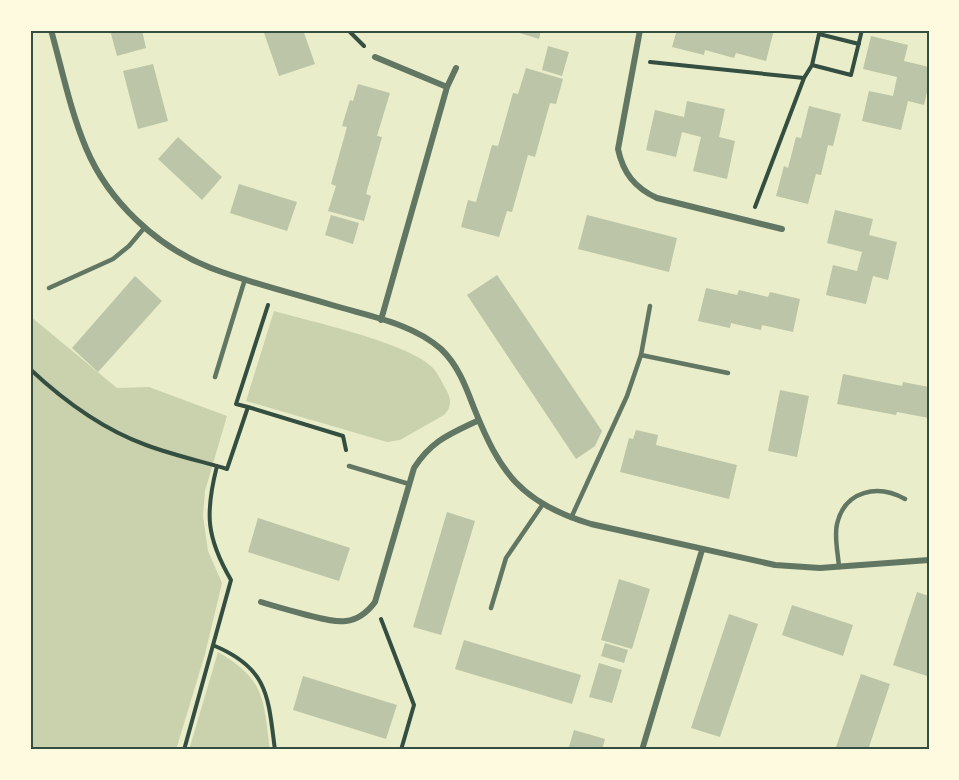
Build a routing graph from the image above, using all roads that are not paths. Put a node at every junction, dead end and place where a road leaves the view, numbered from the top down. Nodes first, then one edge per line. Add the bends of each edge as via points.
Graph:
1 (51, 30) edge
2 (640, 30) edge
3 (375, 57) dead end
4 (456, 68) dead end
5 (447, 87) junction
6 (145, 227) junction
7 (782, 229) dead end
8 (246, 279) junction
9 (49, 288) dead end
10 (650, 306) dead end
11 (381, 320) junction
12 (641, 355) junction
13 (728, 373) dead end
14 (215, 377) dead end
15 (479, 420) junction
16 (349, 466) road end
17 (409, 484) junction
18 (905, 499) dead end
19 (543, 504) junction
20 (571, 518) junction
21 (702, 550) junction
22 (929, 560) edge
23 (839, 567) junction
24 (261, 602) dead end
25 (490, 608) dead end
26 (642, 750) edge

1 - 6 street via 86,147 121,204
2 - 7 street via 618,149 627,174 635,185 657,198
3 - 5 street
4 - 5 street
5 - 11 street
6 - 8 street via 190,258
6 - 9 lane via 113,260
8 - 11 street
8 - 14 lane
10 - 12 lane
11 - 15 street via 424,336 442,350 456,367
12 - 13 lane
12 - 20 lane via 615,425
15 - 17 street via 442,438 424,452
15 - 19 street via 500,464
16 - 17 lane
17 - 24 street via 375,602 361,616 334,622
18 - 23 lane via 885,490 874,490 846,506 837,526
19 - 20 street
19 - 25 lane via 507,558
20 - 21 street
21 - 23 street via 776,566
21 - 26 street
22 - 23 street

